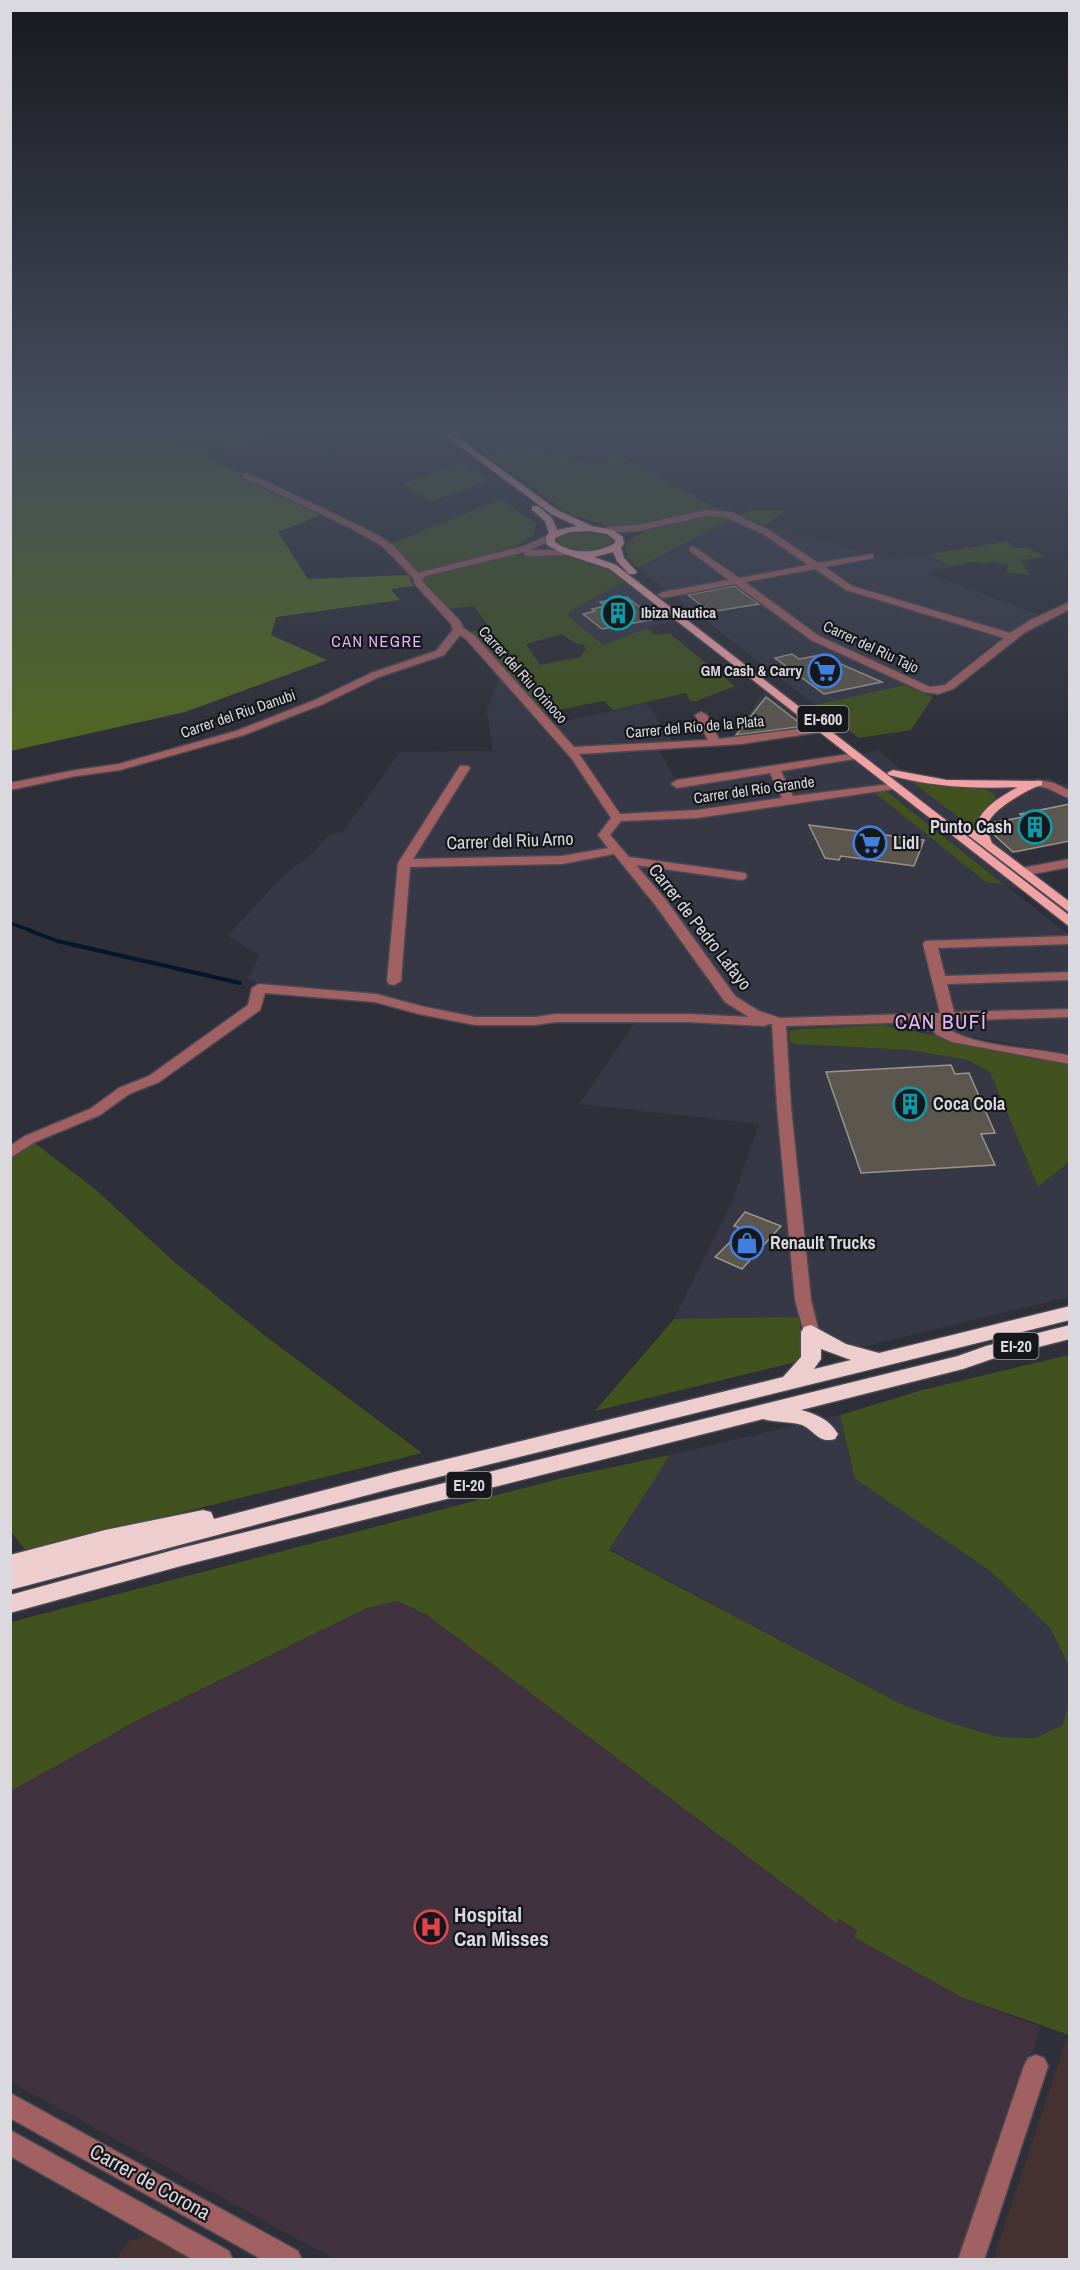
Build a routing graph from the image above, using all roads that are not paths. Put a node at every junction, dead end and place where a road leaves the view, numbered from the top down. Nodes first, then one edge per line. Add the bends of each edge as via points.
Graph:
1 (369, 535) edge
2 (616, 535) edge
3 (636, 535) edge
4 (770, 535) edge
5 (552, 536) joint
6 (618, 544) junction
7 (693, 549) dead end
8 (573, 553) junction
9 (495, 556) junction
10 (870, 556) dead end
11 (817, 566) junction
12 (417, 577) junction
13 (736, 582) junction
14 (663, 595) junction
15 (1070, 605) edge
16 (458, 630) junction
17 (1009, 636) junction
18 (700, 715) dead end
19 (821, 729) junction
20 (715, 743) junction
21 (571, 751) junction
22 (856, 756) junction
23 (464, 768) dead end
24 (774, 769) junction
25 (893, 779) junction
26 (1038, 783) junction
27 (677, 784) dead end
28 (985, 786) junction
29 (10, 787) edge
30 (1070, 796) edge
31 (789, 801) junction
32 (1002, 804) junction
33 (617, 818) junction
34 (987, 845) junction
35 (620, 855) junction
36 (404, 863) junction
37 (1070, 863) edge
38 (741, 876) dead end
39 (1020, 878) junction
40 (1070, 909) edge
41 (1070, 922) edge
42 (1070, 940) edge
43 (1070, 976) edge
44 (940, 980) junction
45 (393, 981) dead end
46 (1070, 1013) edge
47 (948, 1016) junction
48 (927, 1017) junction
49 (779, 1022) junction
50 (1070, 1060) edge
51 (10, 1154) edge
52 (1070, 1313) edge
53 (811, 1332) junction
54 (1070, 1332) edge
55 (1070, 1344) edge
56 (881, 1358) junction
57 (963, 1362) junction
58 (791, 1381) junction
59 (839, 1392) junction
60 (758, 1413) junction
61 (329, 1497) junction
62 (10, 1564) edge
63 (10, 1581) edge
64 (10, 1604) edge
65 (1036, 2066) dead end
66 (10, 2105) edge
67 (10, 2142) edge
68 (220, 2259) edge
69 (289, 2259) edge
70 (971, 2259) edge

1 - 12 street, Carrer del Riu Orinoco via 387,545
2 - 6 main road, EI-600
3 - 6 street
4 - 11 street
5 - 8 main road, EI-600 via 550,543 554,548
5 - 9 street via 527,548
6 - 8 main road via 601,553
6 - 14 main road, EI-600 via 625,566
7 - 13 street, Carrer del Riu Tajo
8 - 9 street
8 - 19 main road, EI-600 via 613,567
9 - 12 street
10 - 11 street
11 - 13 street
11 - 17 street via 864,594
12 - 16 street, Carrer del Riu Orinoco
13 - 14 street
13 - 17 street, Carrer del Riu Tajo via 815,638 928,690 949,687
14 - 25 main road, EI-600
15 - 17 street via 1041,616
16 - 21 street, Carrer del Riu Orinoco via 470,637
16 - 29 street, Carrer del Riu Danubi via 440,653 375,675 319,702 240,732 120,767
18 - 20 street
19 - 20 street, Carrer del Río de la Plata
19 - 22 main road, EI-600
20 - 21 street, Carrer del Río de la Plata
21 - 33 street, Carrer del Riu Orinoco
22 - 24 street
22 - 25 main road, EI-600
23 - 36 street, Carrer del Riu Arno
24 - 27 street
24 - 31 street
25 - 28 main road
25 - 31 street, Carrer del Río Grande
25 - 34 main road, EI-600
25 - 39 main road, EI-600
26 - 28 main road
26 - 30 street
26 - 32 main road
28 - 32 main road via 1000,795
31 - 33 street, Carrer del Río Grande via 697,814
32 - 34 main road via 983,822
33 - 35 street, Carrer de Pedro Lafayo via 604,835
34 - 39 main road, EI-600
35 - 36 street, Carrer del Riu Arno
35 - 38 street, Carrer del Riu Arno
35 - 49 street, Carrer de Pedro Lafayo via 661,903 730,999 754,1014
36 - 45 street, Carrer del Riu Arno
37 - 39 street
39 - 40 main road, EI-600 via 1041,887
39 - 41 main road, EI-600
42 - 44 street via 930,944
43 - 44 street
44 - 47 street
46 - 47 street, Carrer de Pedro Lafayo
47 - 48 street, Carrer de Pedro Lafayo
48 - 49 street, Carrer de Pedro Lafayo
48 - 50 street via 943,1033 969,1041
49 - 51 street via 688,1018 475,1021 376,998 259,988 255,1007 154,1079 124,1091 95,1112 30,1139
49 - 53 street via 802,1300
52 - 56 highway, EI-20
53 - 56 highway via 845,1352
53 - 58 highway via 811,1359
54 - 57 highway, EI-20
55 - 57 highway
56 - 58 highway, EI-20
57 - 59 highway, EI-20
58 - 61 highway, EI-20
59 - 60 highway, EI-20
59 - 60 highway via 826,1407 827,1434 817,1423 805,1418
60 - 64 highway, EI-20 via 158,1563
61 - 62 highway via 180,1522
61 - 63 highway, EI-20
65 - 70 street
66 - 69 street, Carrer de Corona
67 - 68 street, Carrer de Corona

